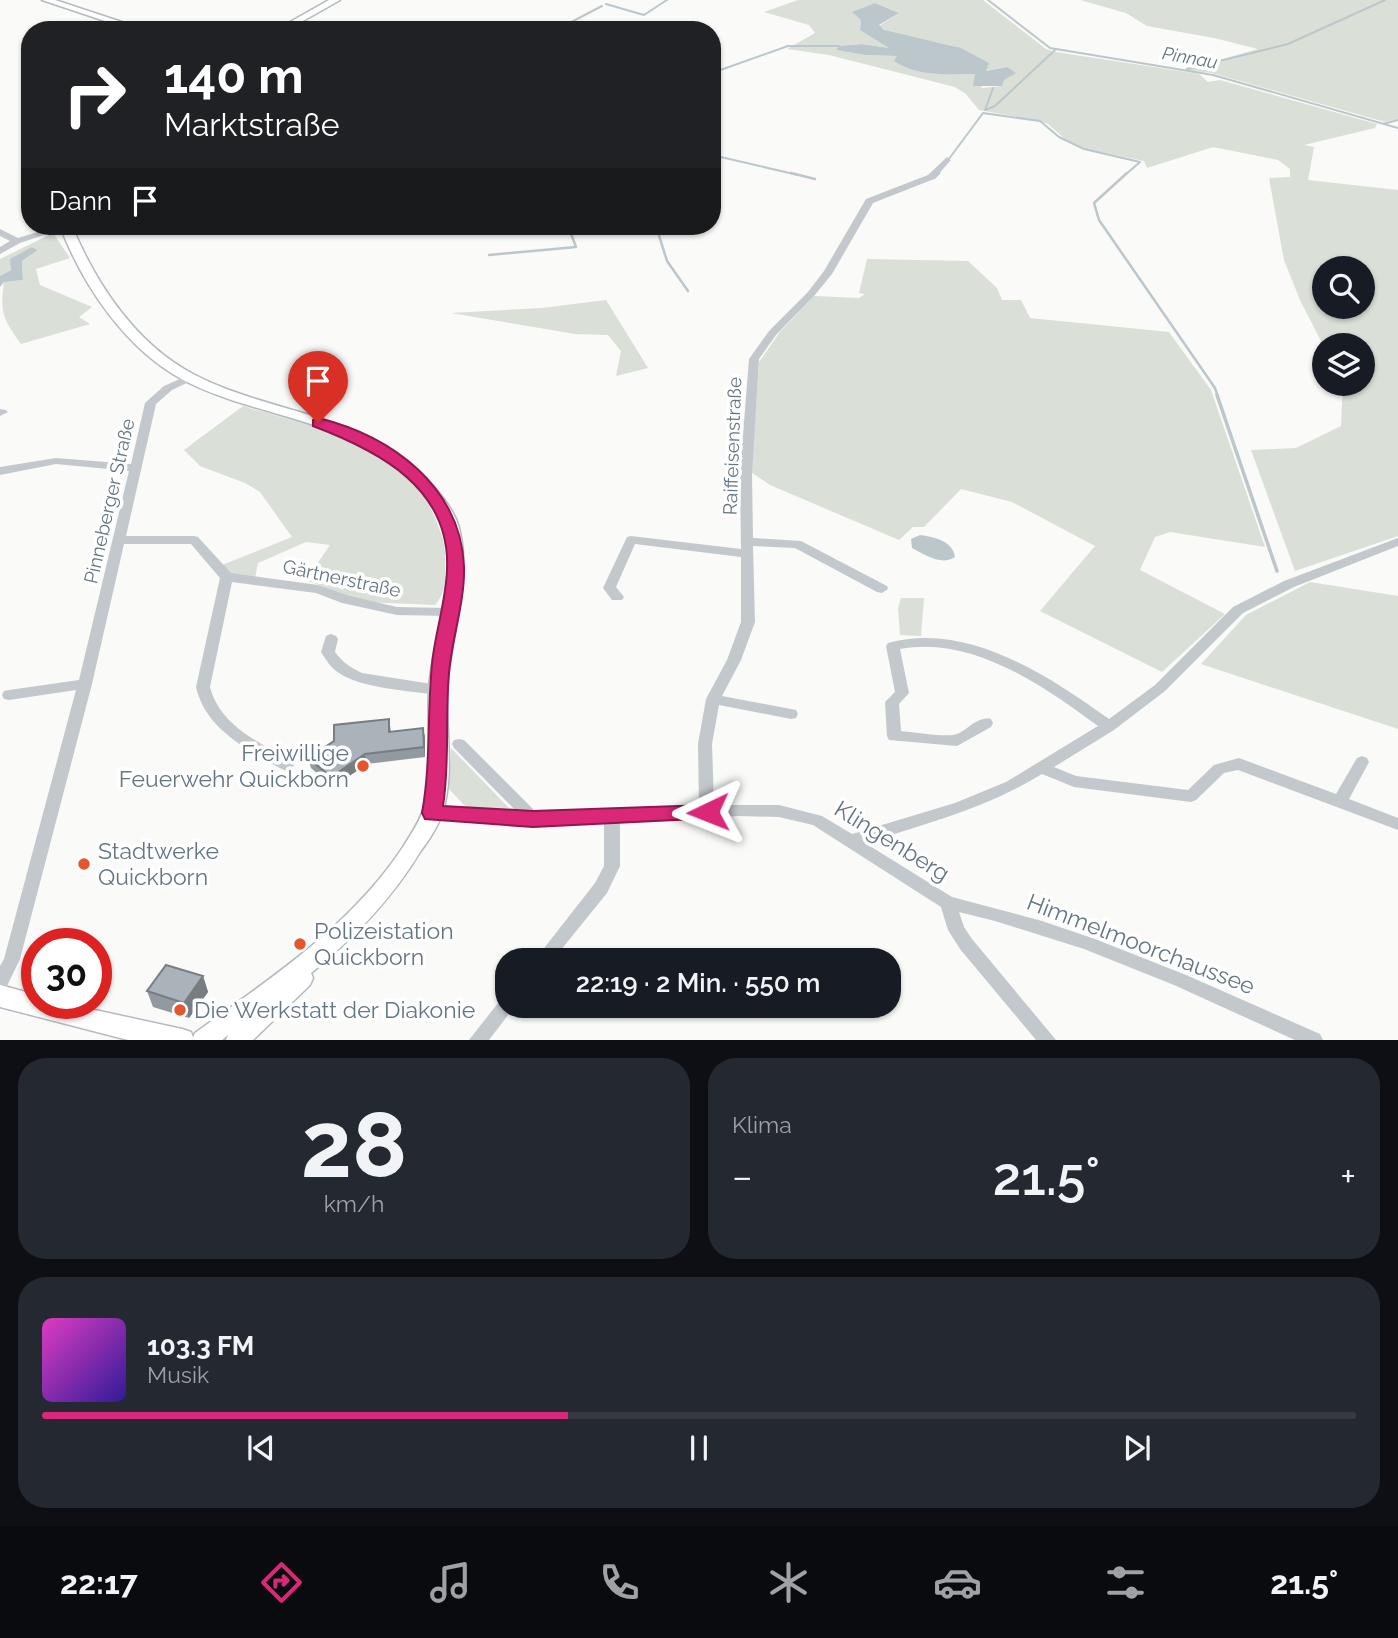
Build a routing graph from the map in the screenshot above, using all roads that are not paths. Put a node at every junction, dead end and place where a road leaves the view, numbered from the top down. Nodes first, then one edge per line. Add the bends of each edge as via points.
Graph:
1 (46, 0) edge
2 (336, 0) edge
3 (113, 21) edge
4 (297, 21) edge
5 (947, 160) dead end
6 (0, 232) edge
7 (37, 235) edge
8 (70, 235) edge
9 (17, 241) junction
10 (0, 251) edge
11 (189, 378) junction
12 (137, 468) junction
13 (0, 471) edge
14 (121, 540) junction
15 (1398, 542) edge
16 (746, 548) junction
17 (227, 577) junction
18 (882, 589) dead end
19 (617, 597) dead end
20 (448, 611) junction
21 (331, 639) dead end
22 (85, 684) junction
23 (438, 690) junction
24 (9, 695) dead end
25 (713, 699) junction
26 (791, 715) dead end
27 (986, 723) dead end
28 (1109, 726) junction
29 (459, 744) dead end
30 (1363, 762) dead end
31 (287, 765) dead end
32 (1041, 768) junction
33 (1340, 801) junction
34 (708, 812) junction
35 (432, 813) junction
36 (612, 816) junction
37 (533, 819) junction
38 (1398, 824) edge
39 (854, 841) junction
40 (948, 903) junction
41 (553, 948) edge
42 (316, 956) junction
43 (0, 983) edge
44 (0, 996) edge
45 (21, 1002) edge
46 (496, 1018) edge
47 (80, 1019) edge
48 (84, 1019) edge
49 (132, 1040) edge
50 (182, 1040) edge
51 (204, 1040) edge
52 (237, 1040) edge
53 (478, 1040) edge
54 (1047, 1040) edge
55 (1314, 1040) edge

1 - 3 main road
2 - 4 main road
5 - 16 street, Raiffeisenstraße via 930,177 869,201 838,259 762,344 751,373
6 - 9 street
7 - 9 street
8 - 11 main road via 81,260 135,335
9 - 10 street
11 - 12 street, Pinneberger Straße via 150,402
11 - 20 main road via 342,430 410,469 429,488 452,530 456,569
12 - 13 street via 56,461
12 - 14 street, Pinneberger Straße
14 - 17 street via 194,540
14 - 22 street, Pinneberger Straße
15 - 28 street via 1289,584 1238,610 1160,688
16 - 18 street via 797,544
16 - 19 street via 631,540 609,587
16 - 25 street, Raiffeisenstraße via 747,622
17 - 20 street, Gärtnerstraße via 318,589 397,611
17 - 31 street via 202,687 204,699 212,714
20 - 23 main road
21 - 23 street via 328,652 348,673
22 - 24 street
22 - 43 street, Pinneberger Straße via 12,959
23 - 35 main road via 438,775
25 - 26 street
25 - 34 street, Raiffeisenstraße via 705,744
27 - 28 street via 957,741 894,736 892,702 902,693 894,646 907,641 987,654 1060,692
28 - 32 street
29 - 37 street
30 - 33 street
32 - 33 street via 1074,781 1191,796 1219,769 1239,764
32 - 39 street via 960,808
33 - 38 street
34 - 36 street, Klingenberg
34 - 39 street, Klingenberg via 779,811 817,820
35 - 37 street, Klingenberg
35 - 42 main road via 387,887
36 - 37 street, Klingenberg
36 - 41 street via 612,866 601,888
39 - 40 street, Klingenberg
40 - 54 street, Klingenberg via 956,930 966,944
40 - 55 street, Himmelmoorchaussee via 1027,923 1157,970
42 - 51 main road
42 - 52 main road via 310,969
44 - 45 main road
46 - 53 street
47 - 49 main road
48 - 50 main road

